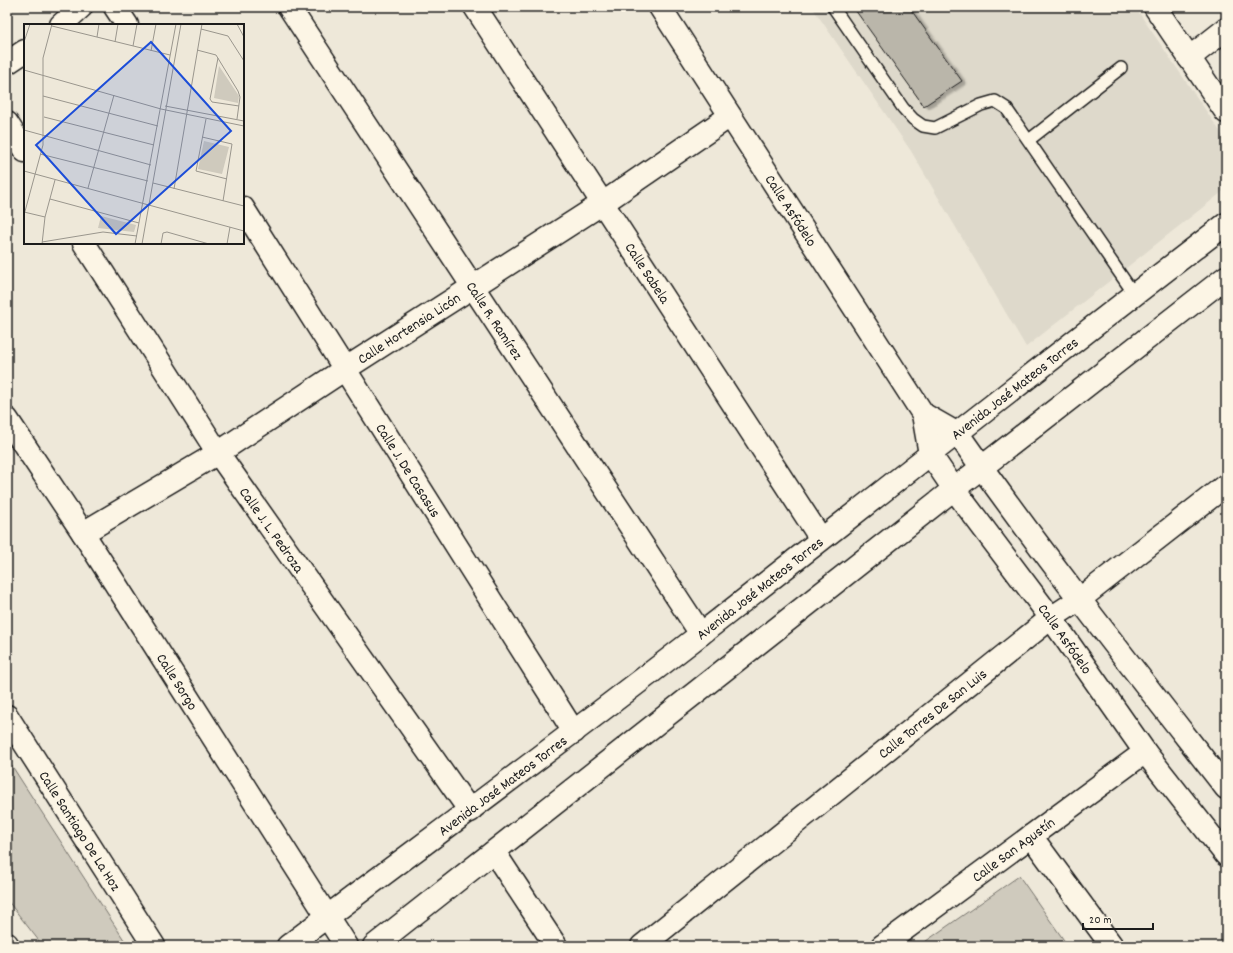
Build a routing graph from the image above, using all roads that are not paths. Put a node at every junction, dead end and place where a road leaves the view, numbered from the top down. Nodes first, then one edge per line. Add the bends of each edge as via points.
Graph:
1 (81, 7) edge
2 (115, 7) edge
3 (289, 7) edge
4 (475, 7) edge
5 (660, 7) edge
6 (833, 7) edge
7 (1155, 7) edge
8 (62, 24) edge
9 (125, 24) edge
10 (1226, 29) edge
11 (24, 52) edge
12 (1189, 58) junction
13 (7, 63) edge
14 (1121, 68) dead end
15 (1226, 112) edge
16 (730, 116) junction
17 (7, 123) edge
18 (1029, 140) junction
19 (24, 149) edge
20 (603, 204) junction
21 (244, 210) edge
22 (1226, 224) edge
23 (85, 244) edge
24 (1226, 277) edge
25 (474, 287) junction
26 (1134, 294) junction
27 (345, 369) junction
28 (923, 414) junction
29 (7, 420) edge
30 (958, 434) junction
31 (218, 453) junction
32 (930, 454) junction
33 (981, 467) junction
34 (1226, 485) edge
35 (954, 488) junction
36 (83, 532) junction
37 (822, 539) junction
38 (1080, 599) junction
39 (1051, 618) junction
40 (701, 634) junction
41 (7, 716) edge
42 (574, 732) junction
43 (1145, 752) junction
44 (1226, 788) edge
45 (470, 811) junction
46 (1031, 836) junction
47 (494, 852) junction
48 (1226, 855) edge
49 (326, 917) junction
50 (154, 946) edge
51 (288, 946) edge
52 (346, 946) edge
53 (374, 946) edge
54 (556, 946) edge
55 (642, 946) edge
56 (882, 946) edge
57 (1112, 946) edge

1 - 8 street
2 - 9 street
3 - 25 street, Calle R. Ramírez
4 - 20 street, Calle Sabela
5 - 16 street, Calle Asfódelo
6 - 18 lane via 903,108 923,126 935,128 981,105 995,101 1006,108
7 - 12 street
10 - 12 street
11 - 13 street
12 - 15 street
14 - 18 lane
16 - 20 street, Calle Hortensia Licón
16 - 28 street, Calle Asfódelo
17 - 19 street
18 - 26 lane
20 - 25 street, Calle Hortensia Licón
20 - 37 street, Calle Sabela
21 - 27 street, Calle J. De Casasus
22 - 26 street, Avenida José Mateos Torres
23 - 31 street, Calle J. L. Pedroza
24 - 33 street
25 - 27 street, Calle Hortensia Licón
25 - 40 street, Calle R. Ramírez
26 - 30 street, Avenida José Mateos Torres
27 - 31 street, Calle Hortensia Licón
27 - 42 street, Calle J. De Casasus
28 - 30 street, Calle Asfódelo
28 - 32 street, Calle Asfódelo
29 - 36 street, Calle Sorgo
30 - 32 street, Avenida José Mateos Torres
30 - 33 street, Calle Asfódelo
31 - 36 street, Calle Hortensia Licón
31 - 45 street, Calle J. L. Pedroza
32 - 35 street, Calle Asfódelo
32 - 37 street, Avenida José Mateos Torres
33 - 35 street
33 - 38 street, Calle Asfódelo
34 - 38 street, Calle Torres De San Luis
35 - 39 street, Calle Asfódelo
35 - 47 street
36 - 49 street, Calle Sorgo
37 - 40 street, Avenida José Mateos Torres
38 - 39 street, Calle Torres De San Luis
38 - 44 street, Calle Asfódelo
39 - 43 street, Calle Asfódelo
39 - 55 street, Calle Torres De San Luis
40 - 42 street, Avenida José Mateos Torres
41 - 50 street, Calle Santiago De La Hoz
42 - 45 street, Avenida José Mateos Torres
43 - 46 street, Calle San Agustín
43 - 48 street, Calle Asfódelo
45 - 49 street, Avenida José Mateos Torres
46 - 56 street, Calle San Agustín
46 - 57 street
47 - 53 street
47 - 54 street
49 - 51 street, Avenida José Mateos Torres
49 - 52 street, Calle Sorgo

